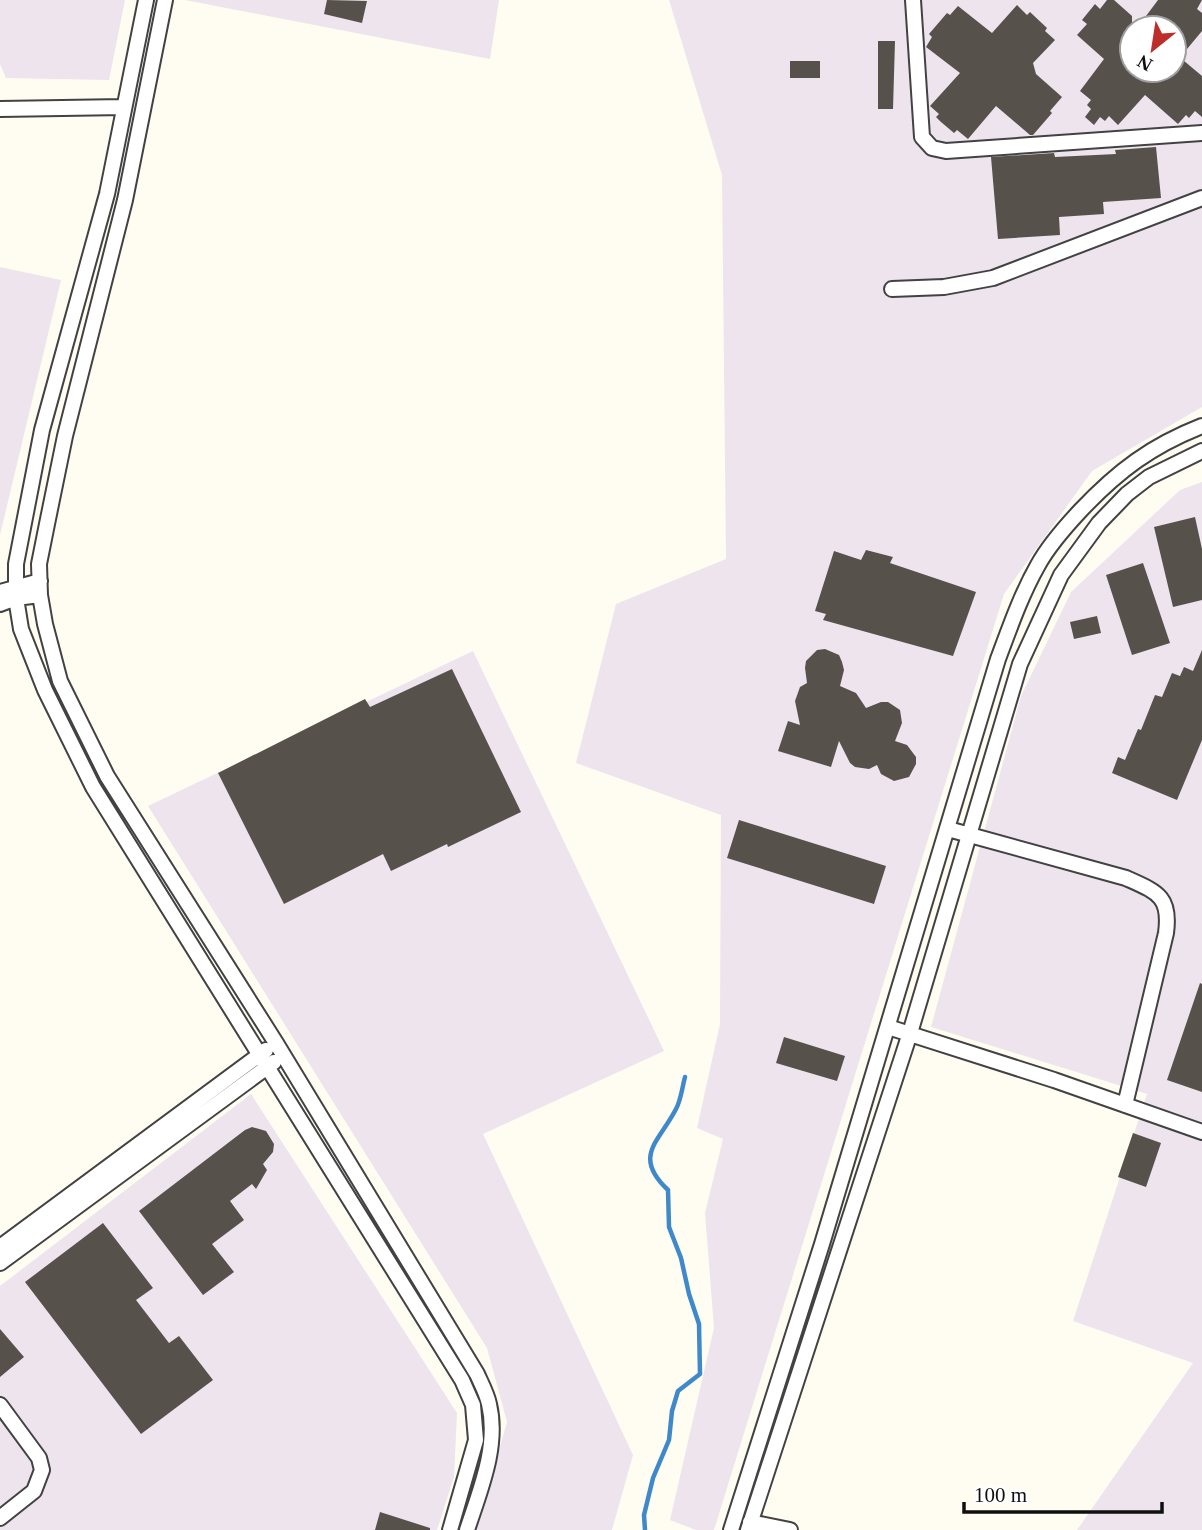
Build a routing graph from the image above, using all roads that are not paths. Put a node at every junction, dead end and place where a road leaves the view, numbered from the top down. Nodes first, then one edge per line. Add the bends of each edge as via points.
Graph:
1 (146, 0) edge
2 (165, 0) edge
3 (913, 0) edge
4 (131, 75) junction
5 (149, 80) junction
6 (124, 107) junction
7 (0, 109) edge
8 (1202, 133) edge
9 (1202, 198) edge
10 (892, 289) dead end
11 (1202, 426) edge
12 (1202, 451) edge
13 (40, 588) junction
14 (0, 592) edge
15 (16, 593) junction
16 (0, 604) edge
17 (120, 797) junction
18 (105, 806) junction
19 (948, 829) junction
20 (969, 835) junction
21 (888, 1027) junction
22 (910, 1033) junction
23 (276, 1043) junction
24 (284, 1056) junction
25 (264, 1060) junction
26 (1125, 1105) junction
27 (174, 1127) junction
28 (1202, 1132) edge
29 (0, 1247) edge
30 (0, 1263) edge
31 (0, 1405) edge
32 (0, 1518) edge
33 (749, 1526) edge
34 (450, 1530) edge
35 (467, 1530) edge
36 (731, 1530) edge
37 (790, 1530) edge

1 - 4 street
2 - 5 street
3 - 8 street via 922,137 932,148 947,151
4 - 5 street
4 - 6 street
5 - 13 street via 125,200 65,436 39,564
6 - 7 street
6 - 15 street via 107,194 42,430 16,564
9 - 10 street via 993,278 944,287
11 - 19 street via 1147,451 1110,480 1061,531 1038,564 998,659
12 - 20 street via 1149,477 1127,494 1061,575 1020,664
13 - 15 street
13 - 17 street via 60,681
14 - 15 street
15 - 16 street
15 - 18 street via 22,629 45,690
17 - 18 street
17 - 23 street
18 - 25 street
19 - 20 street
19 - 21 street
20 - 22 street
20 - 26 street via 1126,878 1163,900 1169,913 1166,933
21 - 22 street
21 - 36 street
22 - 26 street
22 - 33 street
23 - 24 street
23 - 25 street
24 - 25 street
24 - 35 street via 477,1374 489,1402 492,1441
25 - 27 street
25 - 34 street via 473,1405 476,1440
26 - 28 street
27 - 29 street
27 - 30 street
31 - 32 street via 43,1470 34,1491
33 - 37 street

